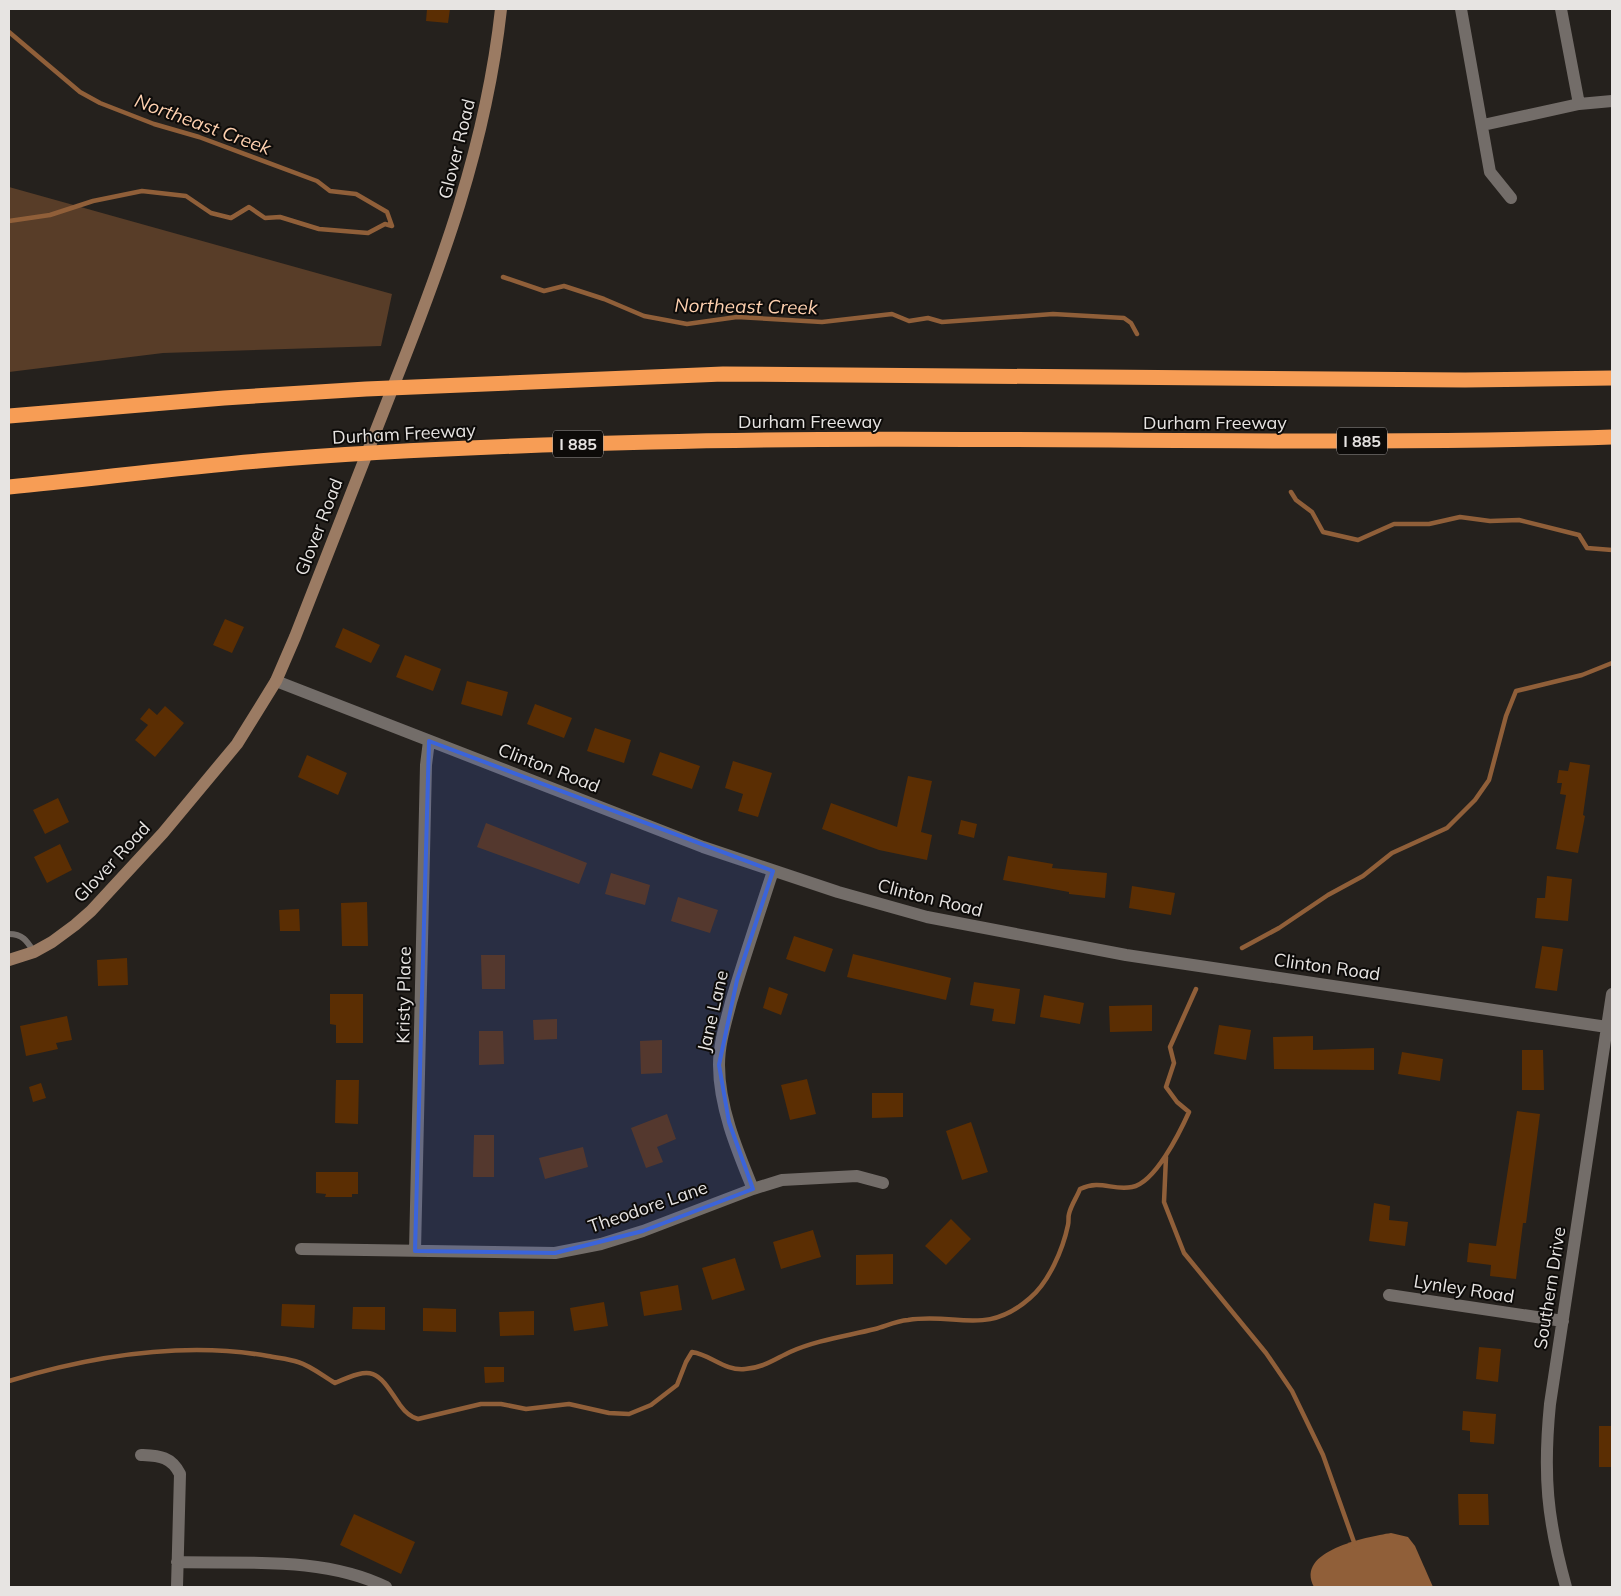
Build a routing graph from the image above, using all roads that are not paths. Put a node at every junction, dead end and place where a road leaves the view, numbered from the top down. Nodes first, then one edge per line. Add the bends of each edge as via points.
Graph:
1 (501, 9) edge
2 (1461, 9) edge
3 (1561, 9) edge
4 (1612, 101) edge
5 (1579, 104) junction
6 (1483, 125) junction
7 (1512, 198) dead end
8 (1612, 378) edge
9 (9, 416) edge
10 (1612, 438) edge
11 (9, 487) edge
12 (276, 681) junction
13 (429, 740) junction
14 (773, 871) junction
15 (9, 934) edge
16 (34, 952) junction
17 (9, 960) edge
18 (1612, 994) edge
19 (1607, 1027) junction
20 (883, 1183) dead end
21 (753, 1188) junction
22 (300, 1249) dead end
23 (415, 1251) junction
24 (1390, 1295) dead end
25 (1563, 1321) junction
26 (141, 1455) dead end
27 (177, 1562) junction
28 (177, 1587) edge
29 (386, 1587) edge
30 (1566, 1587) edge

1 - 12 street, Glover Road via 492,77 473,162 447,248
2 - 6 street
3 - 5 street
4 - 5 street
5 - 6 street
6 - 7 street via 1490,172
8 - 9 highway via 1465,380 723,374 366,389
10 - 11 highway, Durham Freeway / I 885 via 1465,441 794,440 511,446 258,461
12 - 13 street, Clinton Road
12 - 16 street, Glover Road via 237,744 163,833 91,911 65,933
13 - 14 street, Clinton Road
13 - 23 street, Kristy Place
14 - 19 street, Clinton Road via 927,917 1049,942
14 - 21 street, Jane Lane via 732,998 719,1065 723,1101
15 - 16 lane via 18,934 26,939
16 - 17 street, Glover Road
18 - 19 street, Southern Drive
19 - 25 street, Southern Drive
20 - 21 street, Theodore Lane via 857,1176 832,1176 782,1180
21 - 23 street, Theodore Lane via 643,1231 555,1253
22 - 23 street, Theodore Lane
24 - 25 street, Lynley Road
25 - 30 street, Southern Drive via 1550,1404 1546,1476 1550,1519
26 - 27 street via 170,1460 180,1474
27 - 28 street
27 - 29 street via 326,1568 362,1576

